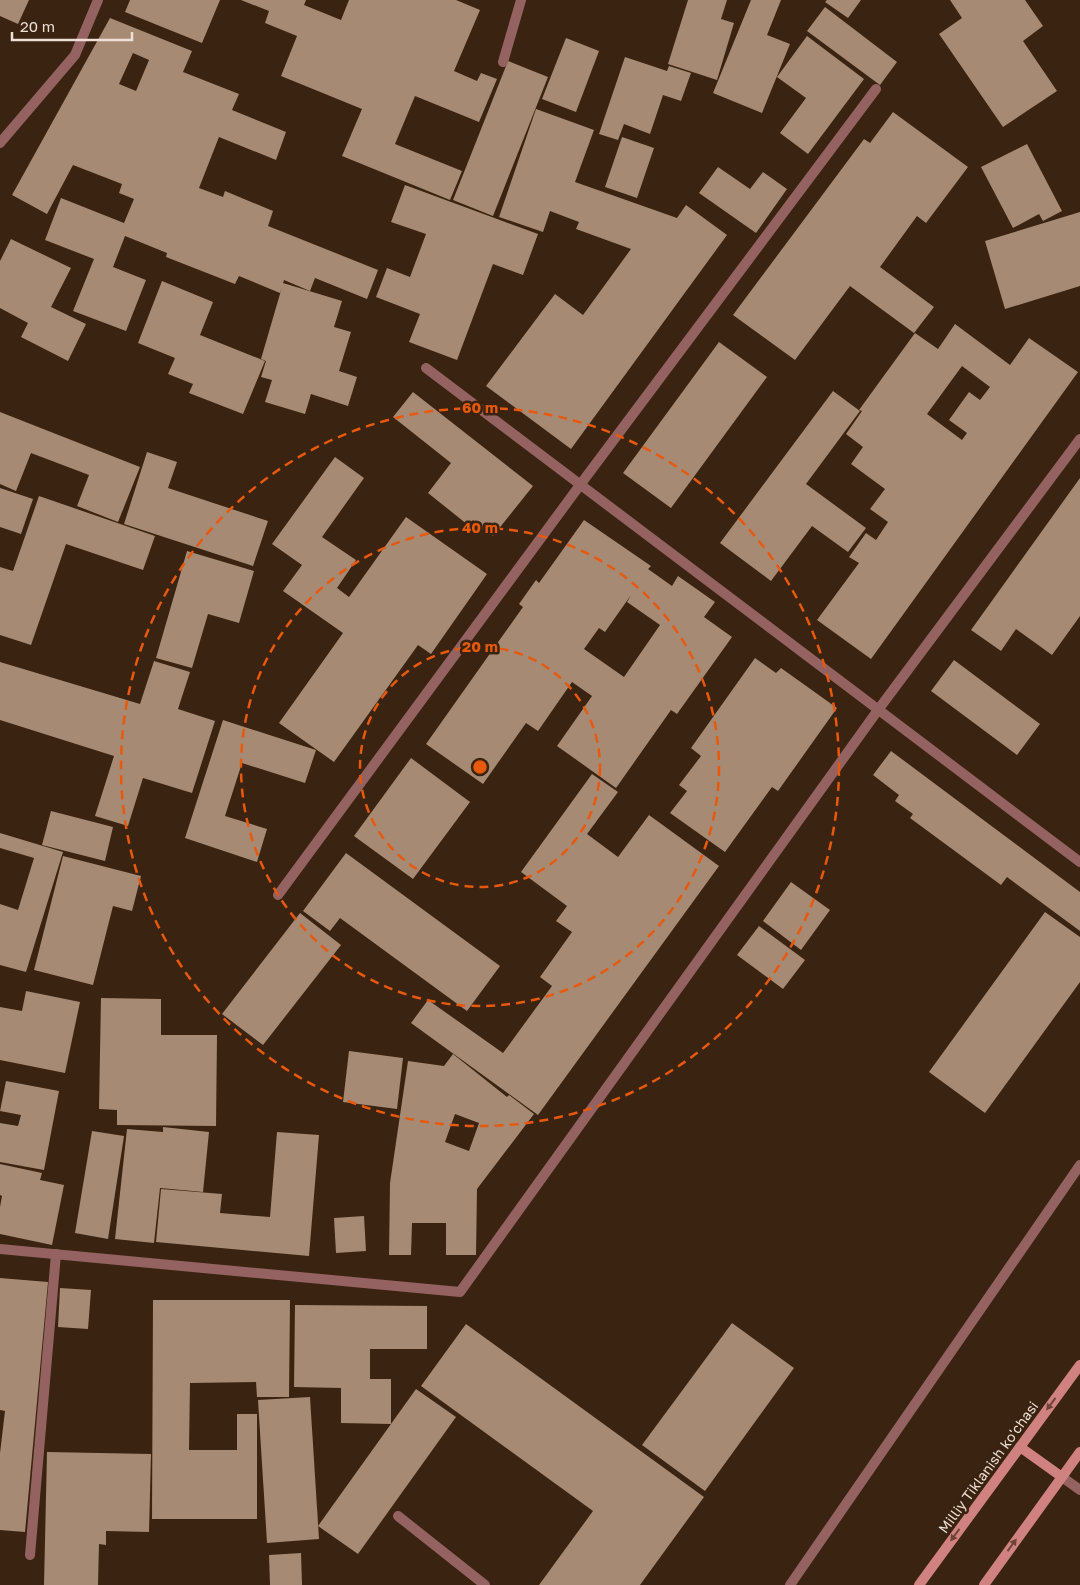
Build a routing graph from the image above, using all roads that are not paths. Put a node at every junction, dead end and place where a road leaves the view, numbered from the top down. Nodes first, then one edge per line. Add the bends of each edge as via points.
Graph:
1 (98, 0) edge
2 (521, 0) edge
3 (503, 62) dead end
4 (876, 89) dead end
5 (0, 143) edge
6 (426, 368) dead end
7 (1080, 439) edge
8 (580, 485) junction
9 (878, 710) junction
10 (1080, 862) edge
11 (278, 896) dead end
12 (1080, 1165) edge
13 (0, 1249) edge
14 (56, 1254) junction
15 (1080, 1365) edge
16 (1020, 1447) junction
17 (1080, 1452) edge
18 (1062, 1477) junction
19 (1080, 1490) edge
20 (398, 1516) dead end
21 (30, 1555) dead end
22 (485, 1585) edge
23 (790, 1585) edge
24 (919, 1585) edge
25 (984, 1585) edge

1 - 5 street via 75,55
2 - 3 street
4 - 8 street
6 - 8 street
7 - 9 street
8 - 9 street
8 - 11 street
9 - 10 street
9 - 14 street via 460,1292
12 - 23 street
13 - 14 street
14 - 21 street
15 -> 16 main road, Milliy Tiklanish ko'chasi
16 - 18 main road
16 -> 24 main road, Milliy Tiklanish ko'chasi
17 - 18 main road
18 - 19 street
25 -> 18 main road
20 - 22 street

